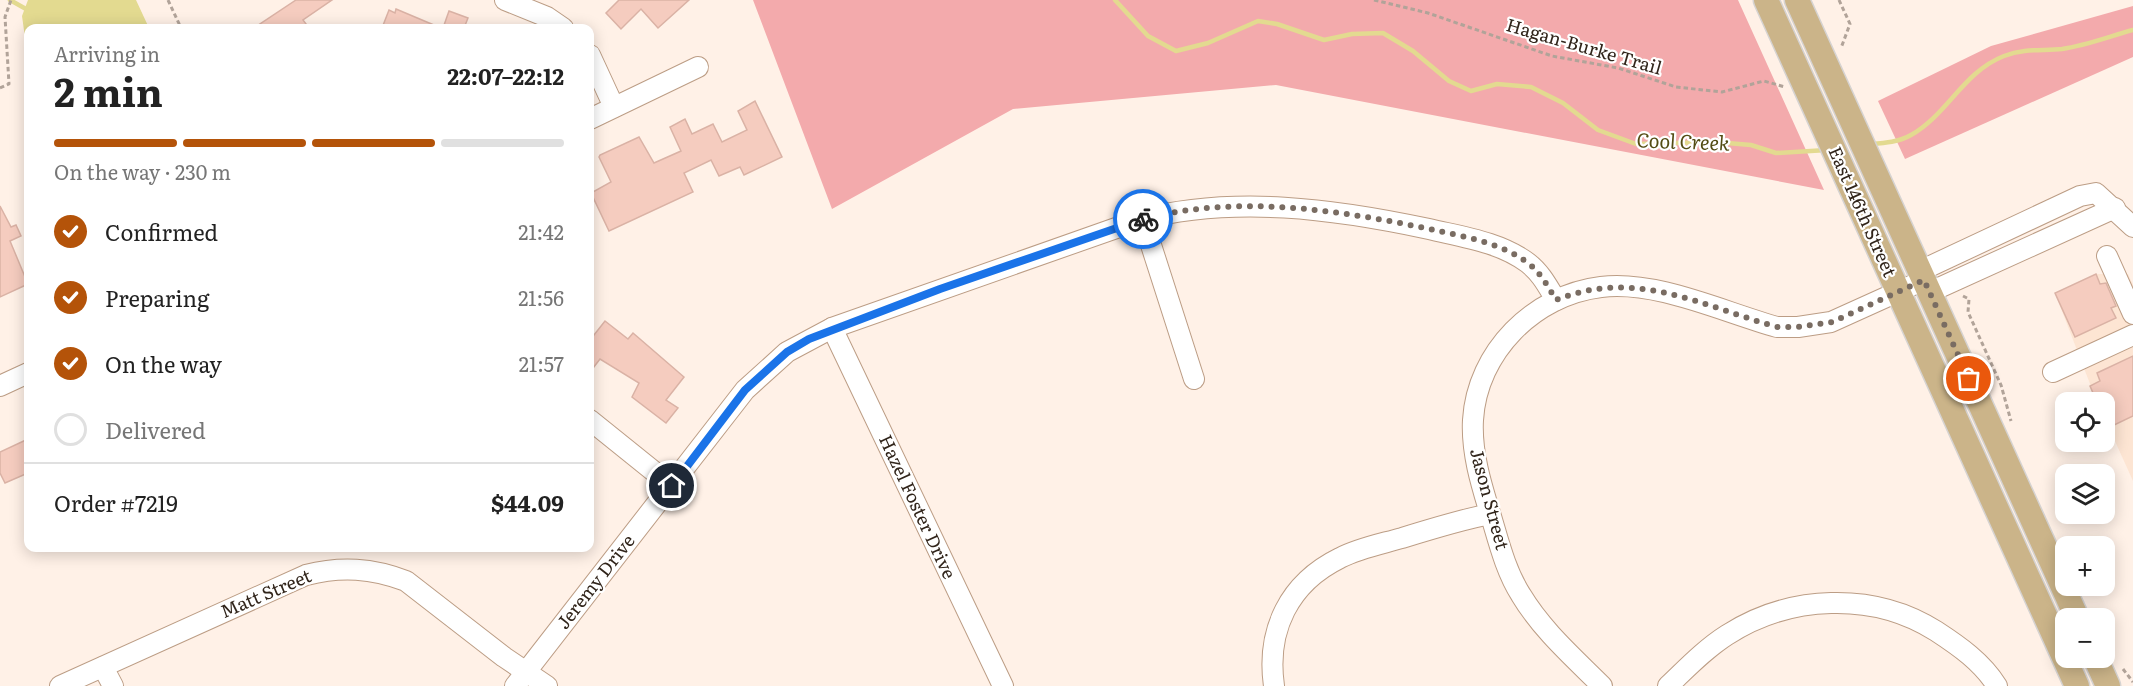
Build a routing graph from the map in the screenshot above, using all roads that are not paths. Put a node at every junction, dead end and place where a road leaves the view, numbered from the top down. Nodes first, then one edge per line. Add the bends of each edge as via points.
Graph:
1 (505, 0) edge
2 (1766, 0) edge
3 (1797, 0) edge
4 (557, 24) edge
5 (594, 64) edge
6 (698, 67) dead end
7 (614, 107) junction
8 (594, 117) edge
9 (2115, 208) junction
10 (1139, 220) junction
11 (2133, 227) edge
12 (2107, 256) dead end
13 (1925, 281) junction
14 (1898, 292) junction
15 (1556, 300) junction
16 (2133, 314) edge
17 (832, 328) junction
18 (2133, 335) edge
19 (2053, 372) dead end
20 (24, 375) edge
21 (1194, 379) dead end
22 (0, 386) edge
23 (594, 423) edge
24 (672, 486) junction
25 (1490, 514) junction
26 (2072, 608) edge
27 (103, 666) junction
28 (2100, 668) edge
29 (520, 679) edge
30 (60, 686) edge
31 (112, 686) edge
32 (546, 686) edge
33 (1003, 686) edge
34 (1274, 686) edge
35 (1602, 686) edge
36 (1668, 686) edge
37 (1997, 686) edge
38 (2077, 686) edge
39 (2108, 686) edge

1 - 4 street
2 - 14 main road, East 146th Street
3 - 13 main road, East 146th Street
5 - 7 street
6 - 7 street
7 - 8 street
9 - 11 street
9 - 13 street
9 - 13 street via 2096,193 2080,196
10 - 15 street, Jeremy Drive via 1201,208 1312,210 1366,216 1479,240 1499,248 1530,264
10 - 17 street, Jeremy Drive
10 - 21 street
12 - 16 street
13 - 14 street, Jason Street
13 - 26 main road, East 146th Street
14 - 15 street, Jason Street via 1832,322 1798,327 1777,327 1640,287 1600,287
14 - 38 main road, East 146th Street
15 - 25 street, Jason Street via 1536,311 1509,335 1486,369 1473,419 1474,449
17 - 24 street, Jeremy Drive via 787,352 763,372
17 - 33 street, Hazel Foster Drive
18 - 19 street
20 - 22 street
23 - 24 street
24 - 29 street, Jeremy Drive
25 - 34 street via 1359,550 1318,571 1288,600 1279,620 1272,645
25 - 35 street, Jason Street via 1511,576 1537,620
27 - 29 street, Matt Street via 306,575 346,568 388,574 406,581
27 - 30 street, Matt Street
27 - 31 street
28 - 39 main road
29 - 32 street, Matt Street
36 - 37 street via 1713,645 1743,625 1796,606 1846,603 1899,613 1924,624 1969,654

